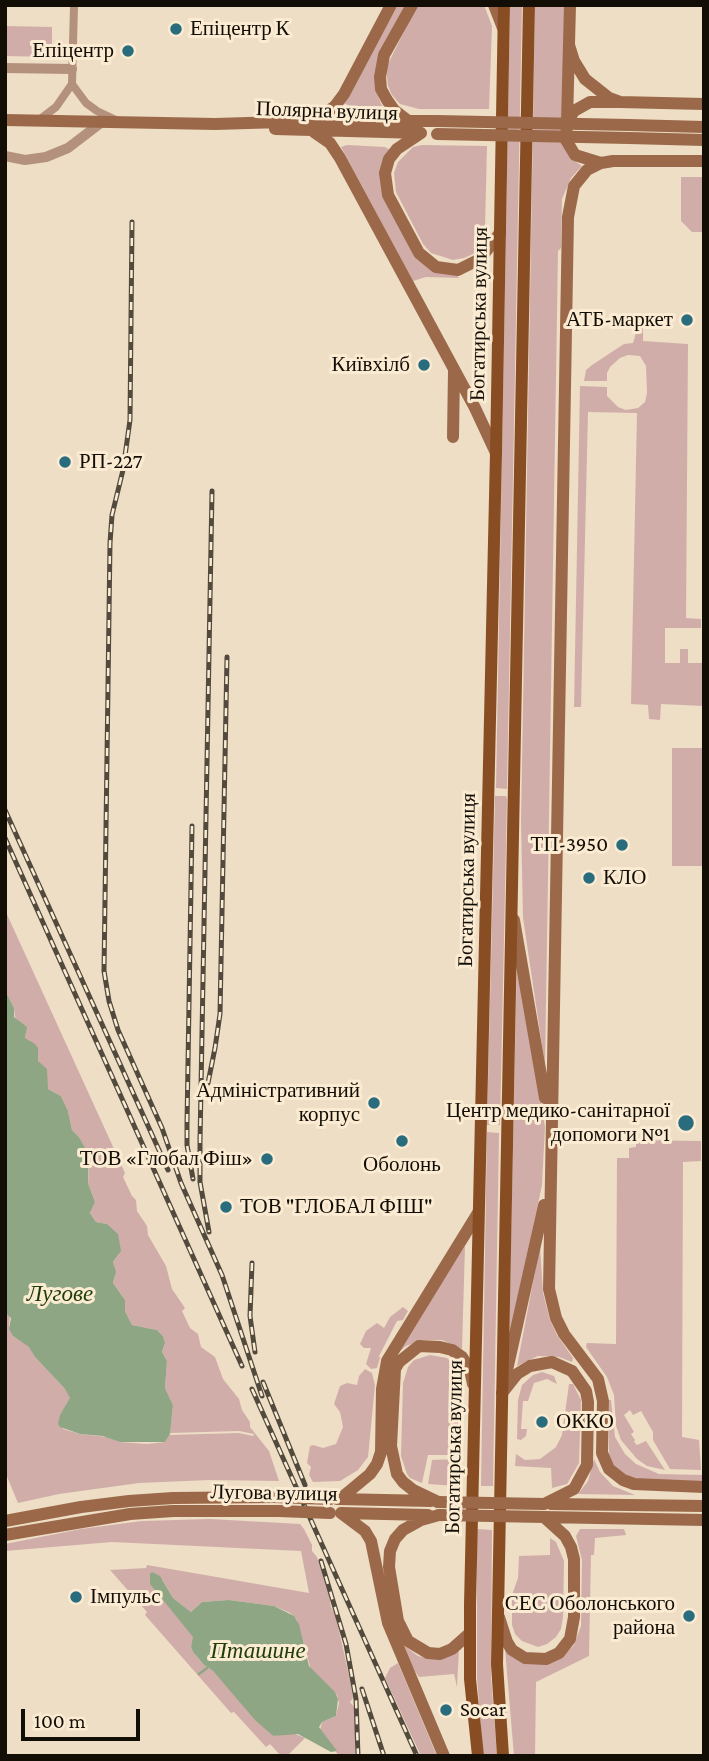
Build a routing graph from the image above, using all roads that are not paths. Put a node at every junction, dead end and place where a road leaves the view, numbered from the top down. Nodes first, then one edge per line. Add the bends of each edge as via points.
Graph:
1 (74, 5) edge
2 (391, 5) edge
3 (412, 5) edge
4 (494, 5) edge
5 (504, 5) edge
6 (528, 5) edge
7 (570, 5) edge
8 (503, 30) junction
9 (569, 44) junction
10 (5, 68) edge
11 (72, 69) junction
12 (72, 84) junction
13 (620, 102) junction
14 (704, 104) edge
15 (5, 120) edge
16 (38, 120) junction
17 (408, 120) junction
18 (102, 122) junction
19 (121, 122) junction
20 (567, 122) junction
21 (315, 126) junction
22 (437, 127) junction
23 (704, 127) edge
24 (629, 132) junction
25 (421, 133) junction
26 (704, 140) edge
27 (5, 156) edge
28 (704, 161) edge
29 (601, 163) junction
30 (500, 233) junction
31 (454, 371) junction
32 (453, 438) dead end
33 (496, 453) junction
34 (512, 904) junction
35 (551, 1129) junction
36 (550, 1179) junction
37 (478, 1213) junction
38 (474, 1389) junction
39 (502, 1393) junction
40 (704, 1487) edge
41 (335, 1499) junction
42 (704, 1506) edge
43 (439, 1508) junction
44 (544, 1511) junction
45 (335, 1513) junction
46 (704, 1520) edge
47 (5, 1521) edge
48 (5, 1535) edge
49 (498, 1614) junction
50 (470, 1633) junction
51 (444, 1756) edge
52 (478, 1756) edge
53 (503, 1756) edge

1 - 11 street
2 - 21 main road via 344,94
3 - 17 main road via 384,55 380,77 387,100
4 - 8 main road
5 - 8 main road, Богатирська вулиця
6 - 34 main road, Богатирська вулиця
7 - 9 main road
8 - 30 main road, Богатирська вулиця
9 - 13 main road via 585,79
9 - 20 main road
10 - 11 street
11 - 12 street
12 - 16 street via 56,107
12 - 19 street via 86,103
13 - 14 main road
13 - 20 main road via 581,105
15 - 16 main road, Полярна вулиця
16 - 18 main road, Полярна вулиця
17 - 21 main road, Полярна вулиця
17 - 22 main road, Полярна вулиця
18 - 19 main road, Полярна вулиця
18 - 27 street via 75,144 46,157
19 - 21 main road, Полярна вулиця
20 - 29 main road via 569,148 583,159
21 - 25 main road, Полярна вулиця
21 - 31 main road via 340,158
22 - 24 main road, bridge
22 - 25 main road, Полярна вулиця
23 - 24 main road
24 - 26 main road
25 - 30 main road via 397,149 385,173 388,195 419,253 436,267 458,270 480,260
28 - 29 main road
29 - 35 main road, Богатирська вулиця via 587,170 574,186 568,217
30 - 33 main road, Богатирська вулиця
31 - 32 main road
31 - 33 main road
33 - 37 main road, Богатирська вулиця
34 - 35 main road
34 - 39 main road, Богатирська вулиця
35 - 36 main road, Богатирська вулиця
36 - 39 main road, Богатирська вулиця
36 - 40 main road, Богатирська вулиця via 551,1300 564,1334 598,1379 605,1462 614,1475 634,1484
37 - 38 main road, Богатирська вулиця
37 - 41 main road via 387,1362 377,1464
38 - 43 main road via 470,1370 452,1350 419,1346 395,1369 391,1446 395,1467 403,1482
38 - 50 main road, Богатирська вулиця
39 - 44 main road via 517,1374 552,1362 572,1371 586,1391 587,1465 574,1489
39 - 49 main road, Богатирська вулиця
41 - 43 main road, Лугова вулиця
41 - 47 main road, Лугова вулиця, bridge via 173,1498 81,1507
42 - 44 main road
43 - 44 main road, Лугова вулиця, bridge
43 - 45 main road, Лугова вулиця
43 - 50 main road via 403,1530 390,1550 398,1620 408,1641 428,1653 452,1649
44 - 46 main road
44 - 49 main road via 572,1547 574,1617 570,1639 559,1653 546,1659 525,1658 507,1642
45 - 48 main road, Лугова вулиця, bridge via 173,1511
45 - 51 main road via 365,1531 371,1541 388,1623
49 - 53 main road, Богатирська вулиця via 497,1690
50 - 52 main road, Богатирська вулиця

